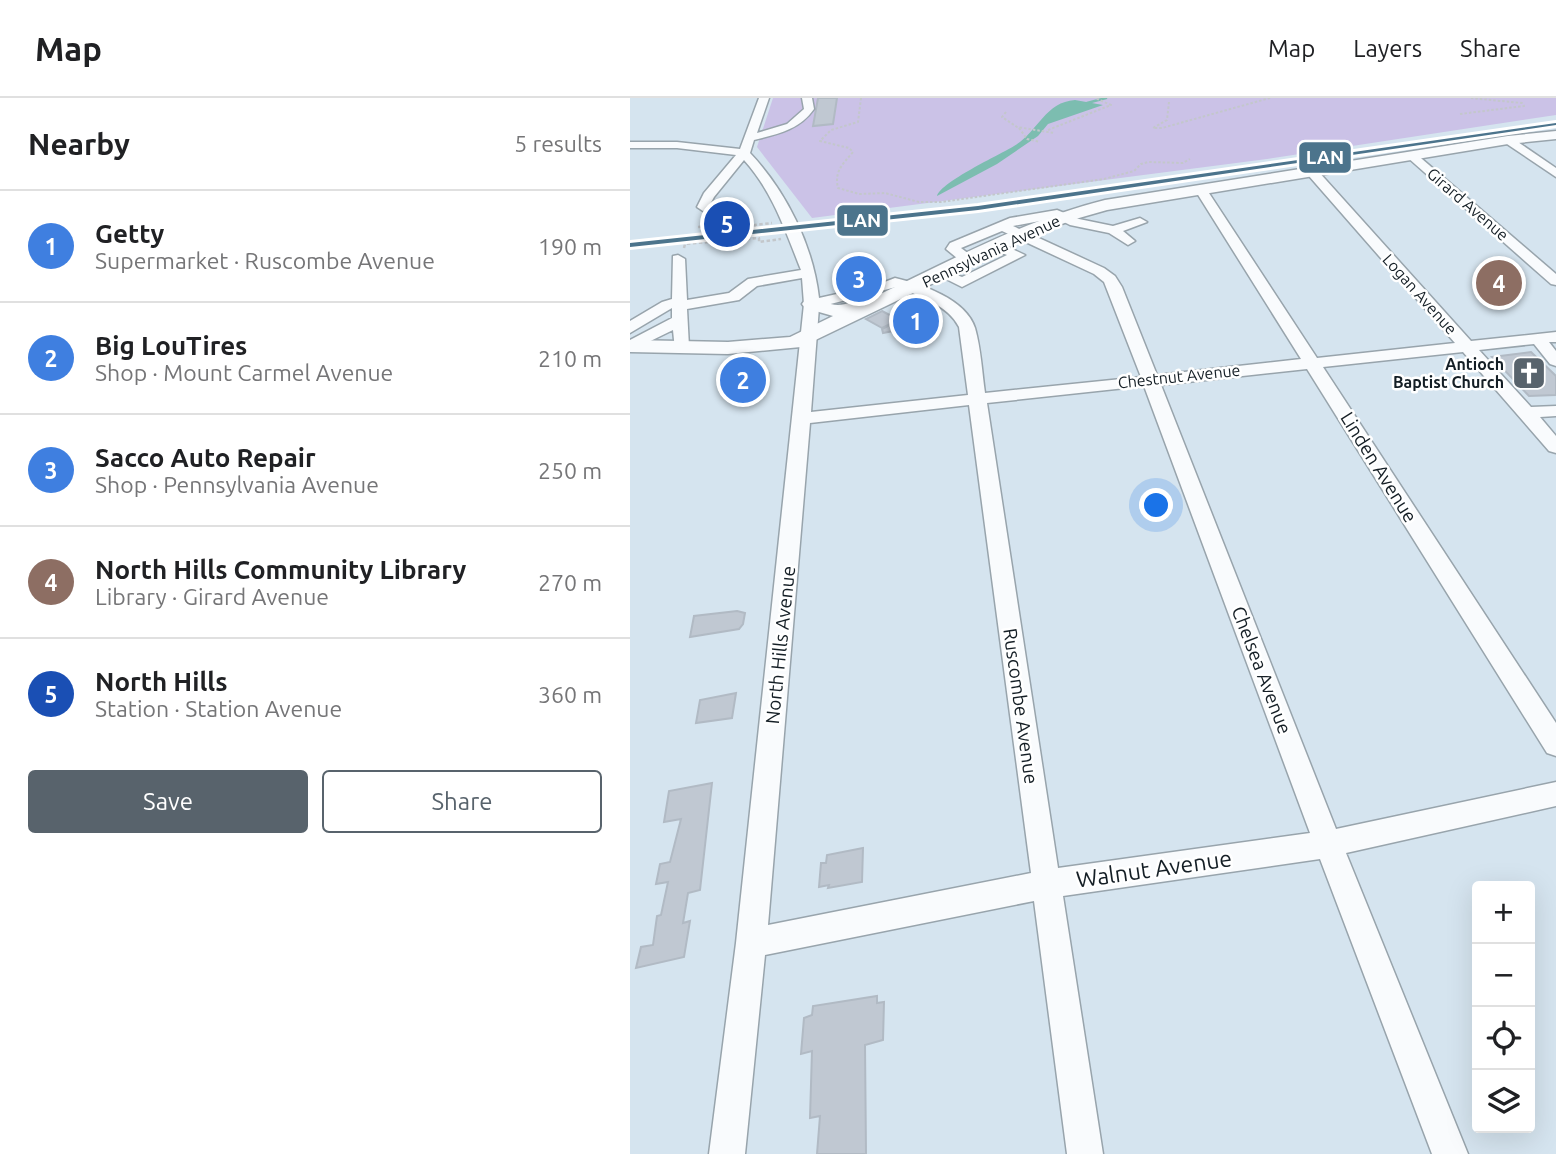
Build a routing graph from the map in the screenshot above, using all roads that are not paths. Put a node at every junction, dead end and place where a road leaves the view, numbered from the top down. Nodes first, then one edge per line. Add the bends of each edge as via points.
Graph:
1 (764, 98) edge
2 (807, 98) edge
3 (1556, 135) edge
4 (750, 138) junction
5 (1508, 139) junction
6 (630, 145) edge
7 (744, 153) junction
8 (1411, 155) junction
9 (1313, 173) junction
10 (1556, 173) edge
11 (1201, 190) junction
12 (703, 207) dead end
13 (1063, 217) junction
14 (1140, 222) dead end
15 (968, 227) dead end
16 (1012, 230) junction
17 (1113, 230) junction
18 (983, 233) junction
19 (1128, 241) dead end
20 (997, 246) junction
21 (681, 251) road end
22 (968, 260) junction
23 (809, 273) junction
24 (941, 273) junction
25 (1556, 281) edge
26 (912, 287) junction
27 (812, 304) junction
28 (679, 309) junction
29 (630, 329) edge
30 (809, 338) junction
31 (1547, 338) edge
32 (635, 343) edge
33 (1466, 346) junction
34 (681, 347) junction
35 (1312, 361) junction
36 (1556, 361) edge
37 (1152, 378) junction
38 (978, 399) junction
39 (1556, 411) edge
40 (1526, 413) junction
41 (802, 418) junction
42 (1556, 447) edge
43 (1556, 745) edge
44 (1556, 794) edge
45 (1328, 844) junction
46 (1046, 884) junction
47 (751, 943) junction
48 (727, 1154) edge
49 (1085, 1154) edge
50 (1450, 1154) edge

1 - 4 street
2 - 4 street via 809,109 804,119
3 - 5 main road, Pennsylvania Avenue
4 - 7 street
5 - 8 main road, Pennsylvania Avenue
5 - 10 street
6 - 7 street
7 - 12 street
7 - 23 street, North Hills Avenue via 772,184
8 - 9 main road, Pennsylvania Avenue
8 - 25 street, Girard Avenue
9 - 11 main road, Pennsylvania Avenue
9 - 33 street, Logan Avenue
11 - 13 main road, Pennsylvania Avenue via 1130,200
11 - 35 street, Linden Avenue
13 - 16 main road, Pennsylvania Avenue
13 - 17 street
14 - 17 street
15 - 18 street
16 - 18 street
16 - 20 main road, Pennsylvania Avenue
16 - 37 street, Chelsea Avenue via 1110,279
17 - 19 street
18 - 22 street via 953,249
20 - 22 main road, Pennsylvania Avenue
20 - 24 street via 1018,256 962,283
21 - 28 street
22 - 24 main road, Pennsylvania Avenue
23 - 27 street, North Hills Avenue
23 - 28 street via 754,282 734,297
24 - 26 main road, Pennsylvania Avenue
26 - 27 main road via 861,298 840,312
26 - 30 main road, Pennsylvania Avenue
26 - 38 street, Ruscombe Avenue via 965,320
27 - 30 street, North Hills Avenue
28 - 29 street via 667,305
28 - 32 street
28 - 34 street
29 - 32 street
30 - 34 main road, Pennsylvania Avenue via 775,346
30 - 41 street, North Hills Avenue
31 - 33 street, Chestnut Avenue
31 - 36 street
32 - 34 main road, Pennsylvania Avenue
33 - 35 street, Chestnut Avenue
33 - 40 street, Logan Avenue
35 - 37 street, Chestnut Avenue
35 - 43 street, Linden Avenue
37 - 38 street, Chestnut Avenue
37 - 45 street, Chelsea Avenue
38 - 41 street, Chestnut Avenue
38 - 46 street, Ruscombe Avenue
39 - 40 street
40 - 42 street, Logan Avenue
41 - 47 street, North Hills Avenue
44 - 45 street, Walnut Avenue
45 - 46 street, Walnut Avenue
45 - 50 street, Chelsea Avenue
46 - 47 street, Walnut Avenue
46 - 49 street, Ruscombe Avenue
47 - 48 street, North Hills Avenue

